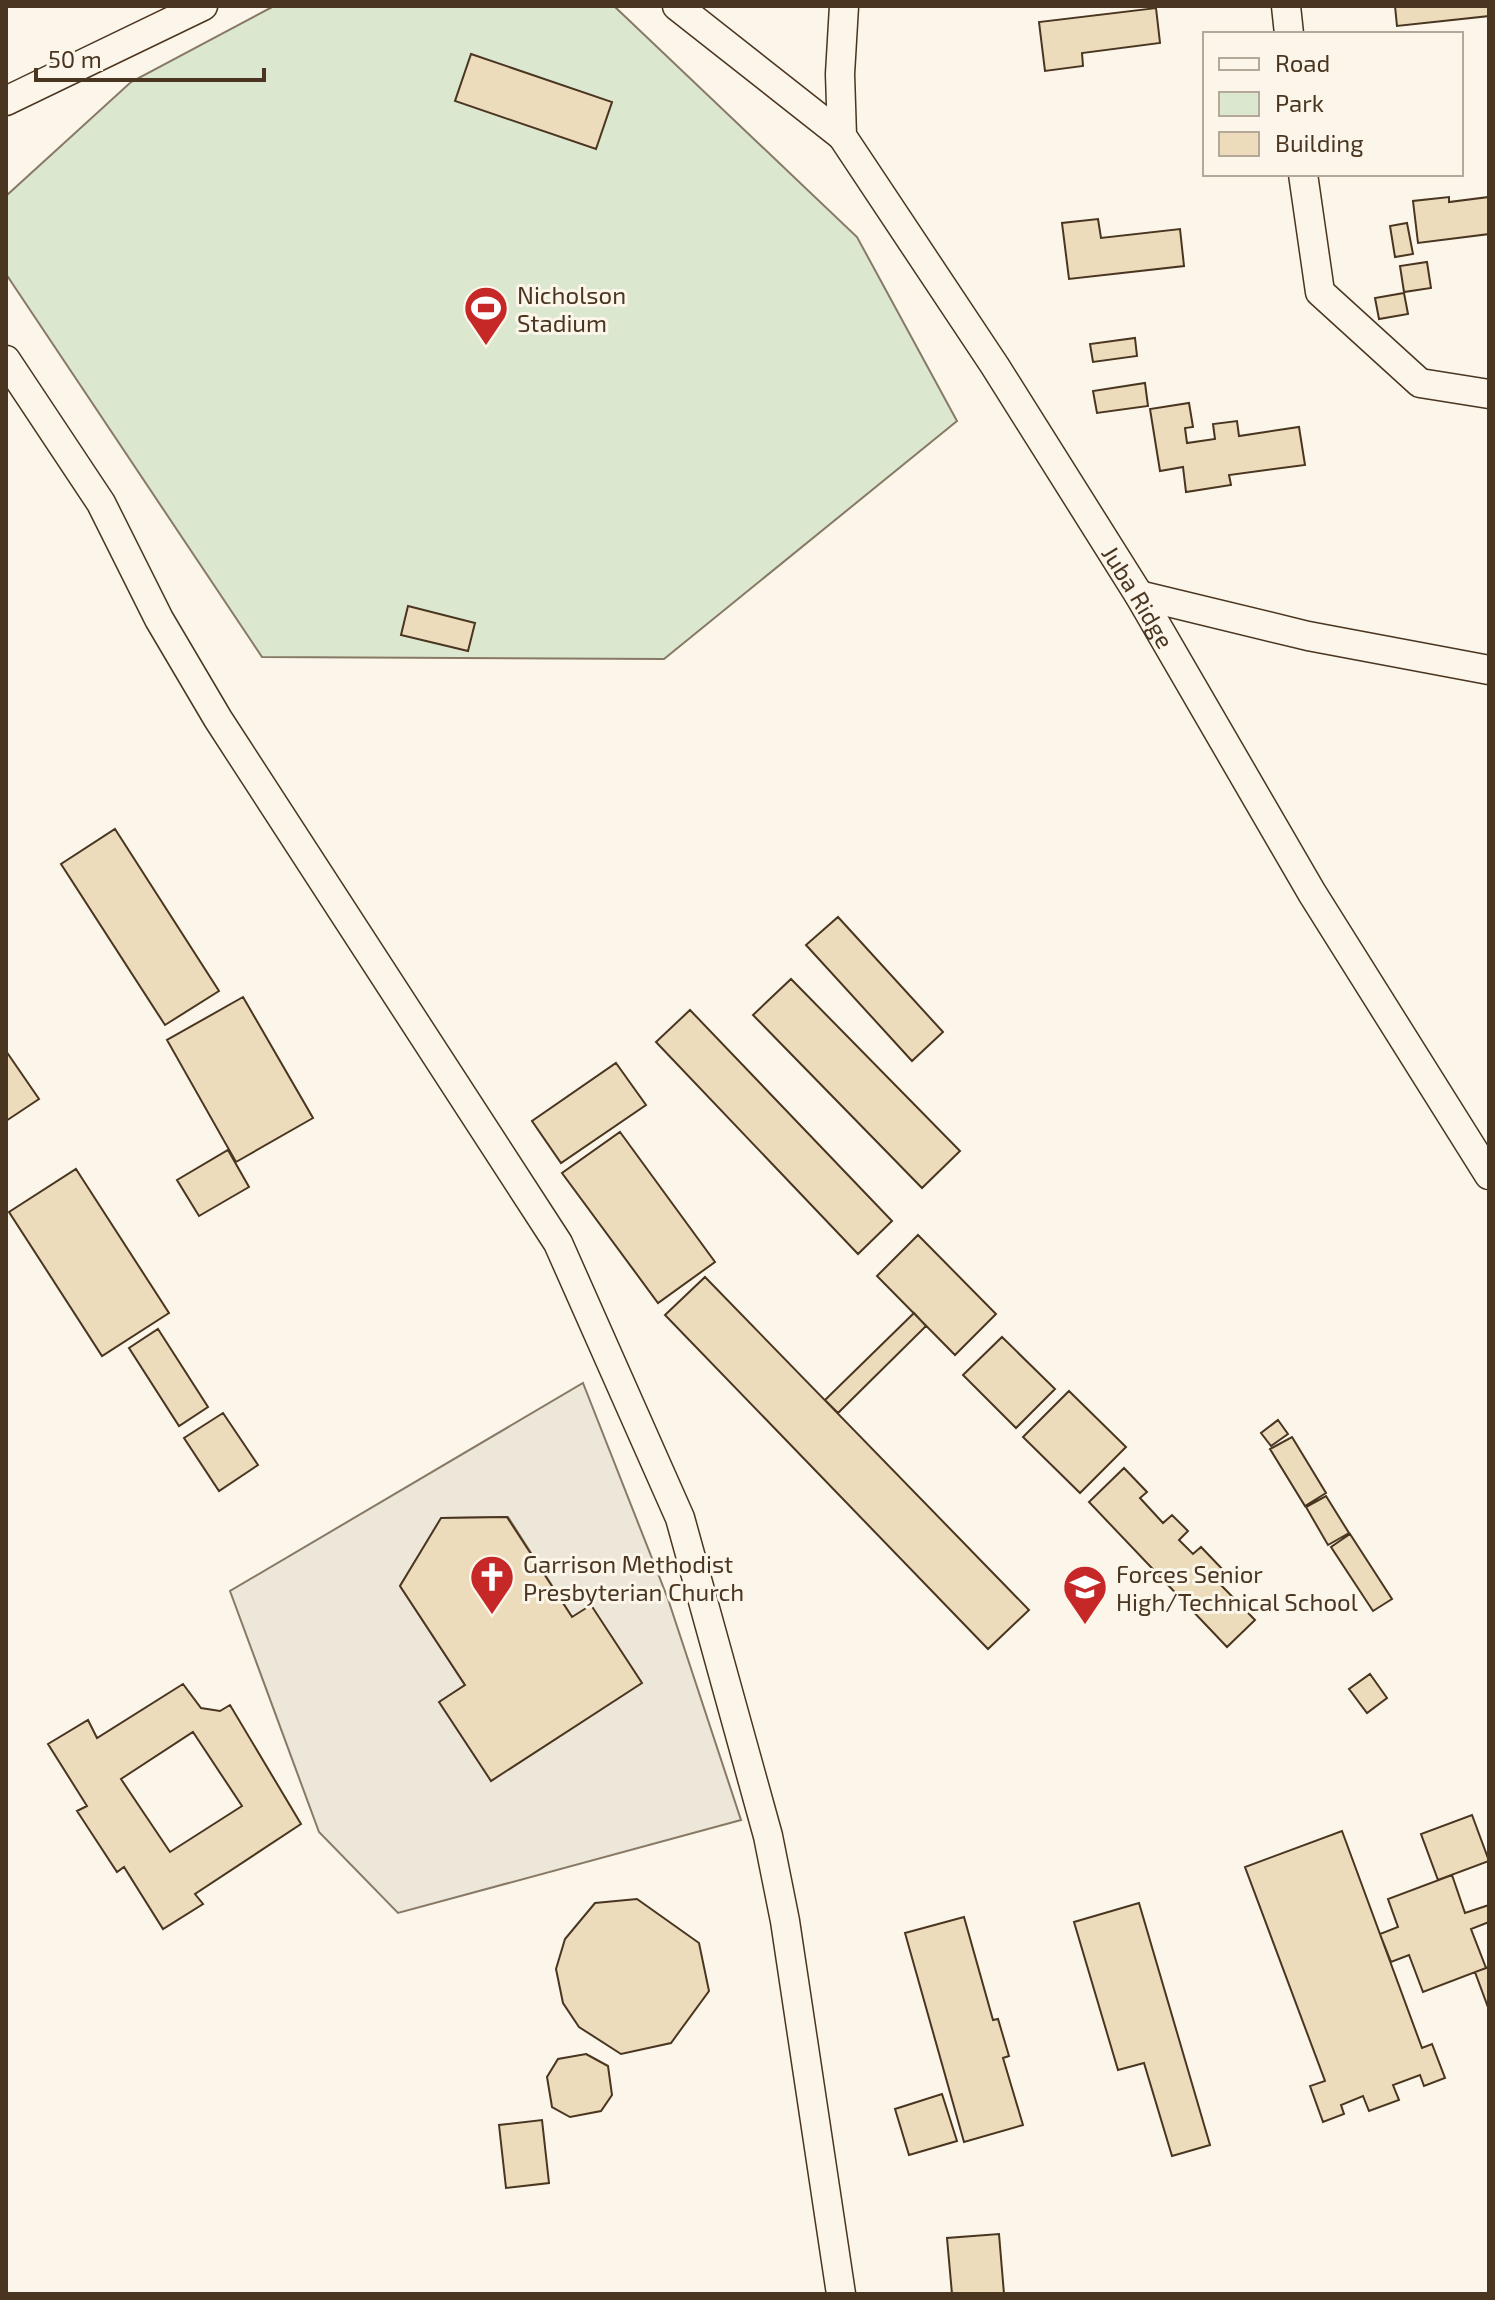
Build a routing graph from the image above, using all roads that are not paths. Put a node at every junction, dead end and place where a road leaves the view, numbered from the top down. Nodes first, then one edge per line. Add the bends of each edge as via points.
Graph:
1 (203, 6) edge
2 (677, 6) edge
3 (844, 6) edge
4 (1286, 6) edge
5 (1289, 32) edge
6 (6, 101) edge
7 (842, 136) junction
8 (1303, 176) edge
9 (6, 360) edge
10 (1489, 394) edge
11 (1139, 595) junction
12 (1489, 670) edge
13 (1489, 1175) edge
14 (841, 2294) edge

1 - 6 street
2 - 7 street
3 - 7 street
4 - 5 street
7 - 11 street, Juba Ridge
8 - 10 street via 1320,292 1420,383
9 - 14 street via 101,503 159,619 218,719 558,1243 680,1518 771,1850
11 - 12 street via 1308,636
11 - 13 street, Juba Ridge via 1312,893

